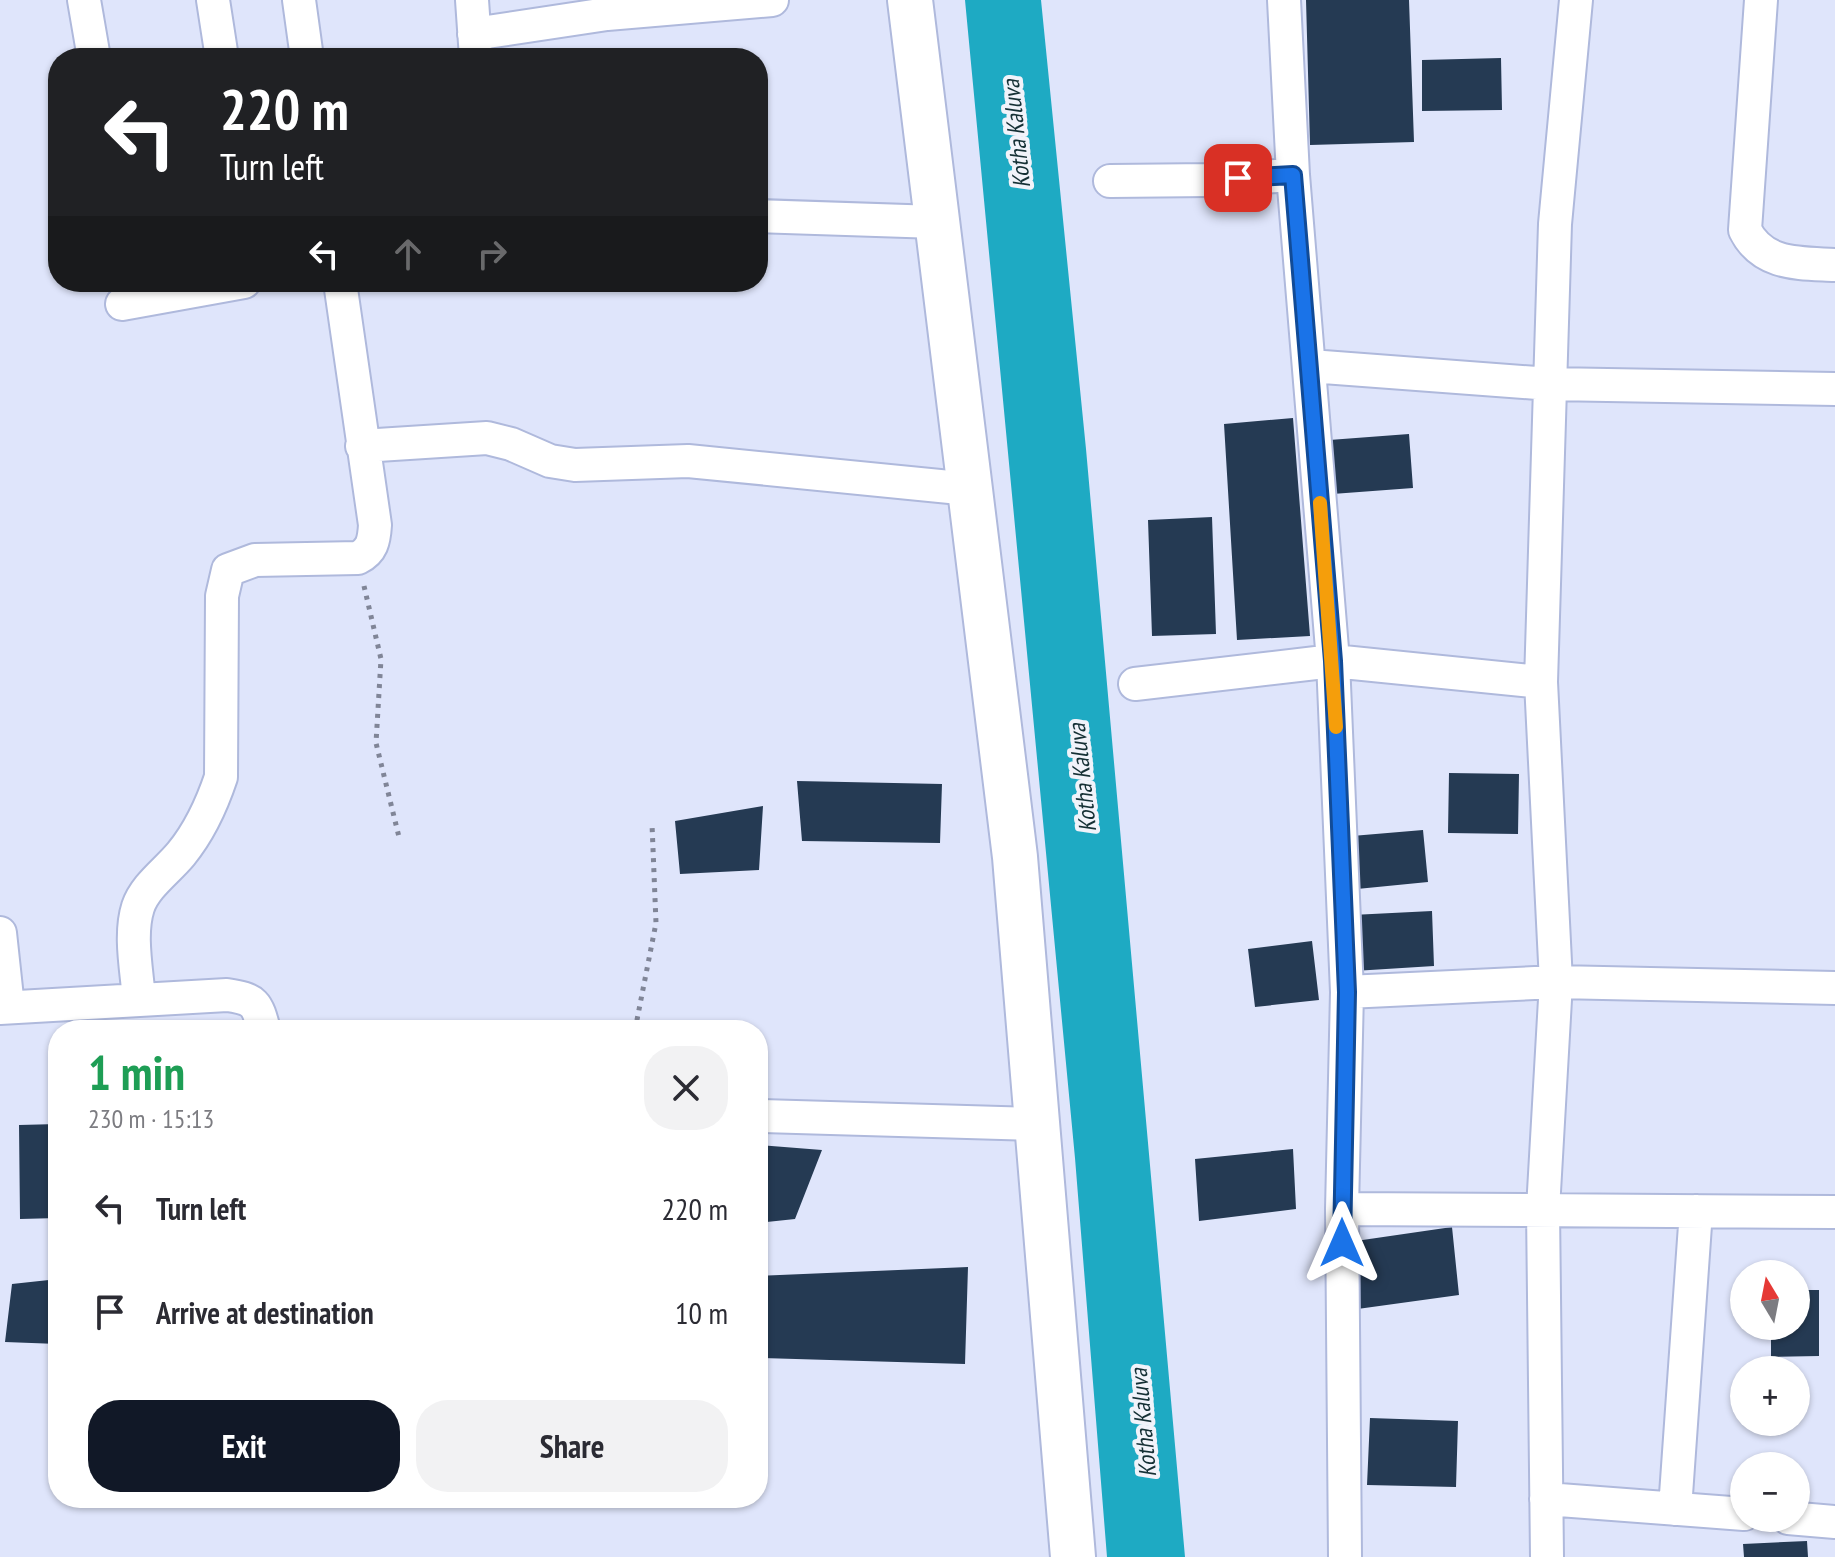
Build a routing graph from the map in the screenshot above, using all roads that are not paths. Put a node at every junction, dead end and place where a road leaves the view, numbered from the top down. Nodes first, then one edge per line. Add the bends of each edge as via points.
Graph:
1 (84, 0) edge
2 (213, 0) edge
3 (299, 0) edge
4 (472, 0) edge
5 (772, 0) edge
6 (910, 0) edge
7 (1284, 0) edge
8 (1576, 0) edge
9 (1761, 0) edge
10 (475, 46) edge
11 (92, 48) edge
12 (220, 48) edge
13 (306, 48) edge
14 (1293, 175) junction
15 (1110, 181) dead end
16 (768, 216) edge
17 (937, 222) junction
18 (1835, 265) edge
19 (189, 292) edge
20 (341, 292) edge
21 (122, 304) dead end
22 (1310, 366) junction
23 (1550, 384) junction
24 (1835, 389) edge
25 (362, 446) junction
26 (970, 489) junction
27 (1333, 661) junction
28 (1541, 682) junction
29 (1135, 684) dead end
30 (0, 933) edge
31 (1556, 982) junction
32 (1835, 988) edge
33 (1347, 992) junction
34 (139, 1000) junction
35 (4, 1007) edge
36 (262, 1020) edge
37 (768, 1116) edge
38 (1037, 1124) junction
39 (1342, 1209) junction
40 (1543, 1209) junction
41 (1696, 1211) junction
42 (1835, 1212) edge
43 (1546, 1499) junction
44 (1675, 1509) junction
45 (1730, 1513) edge
46 (1810, 1520) edge
47 (1835, 1522) edge
48 (1073, 1557) edge
49 (1345, 1557) edge
50 (1547, 1557) edge

1 - 11 street
2 - 12 street
3 - 13 street
4 - 10 street
5 - 10 street via 607,14
6 - 17 main road
7 - 14 street
8 - 23 street via 1555,224
9 - 18 street via 1745,230 1751,243 1776,260
14 - 15 street
14 - 22 street
16 - 17 street
17 - 26 main road
19 - 21 street
20 - 25 street
22 - 23 street
22 - 27 street
23 - 24 street
23 - 28 street
25 - 26 street via 487,438 575,465 688,461
25 - 34 street via 375,525 368,553 358,558 255,560 228,570 222,596 221,777 188,844 138,907
26 - 38 main road via 1015,857
27 - 28 street
27 - 29 street
27 - 33 street
28 - 31 street
30 - 35 street
31 - 32 street
31 - 33 street
31 - 40 street
33 - 39 street
34 - 35 street
34 - 36 street via 249,998
37 - 38 street
38 - 48 main road
39 - 40 street
39 - 49 street
40 - 41 street
40 - 43 street
41 - 42 street
41 - 44 street
43 - 44 street
43 - 50 street
44 - 45 street
46 - 47 street

